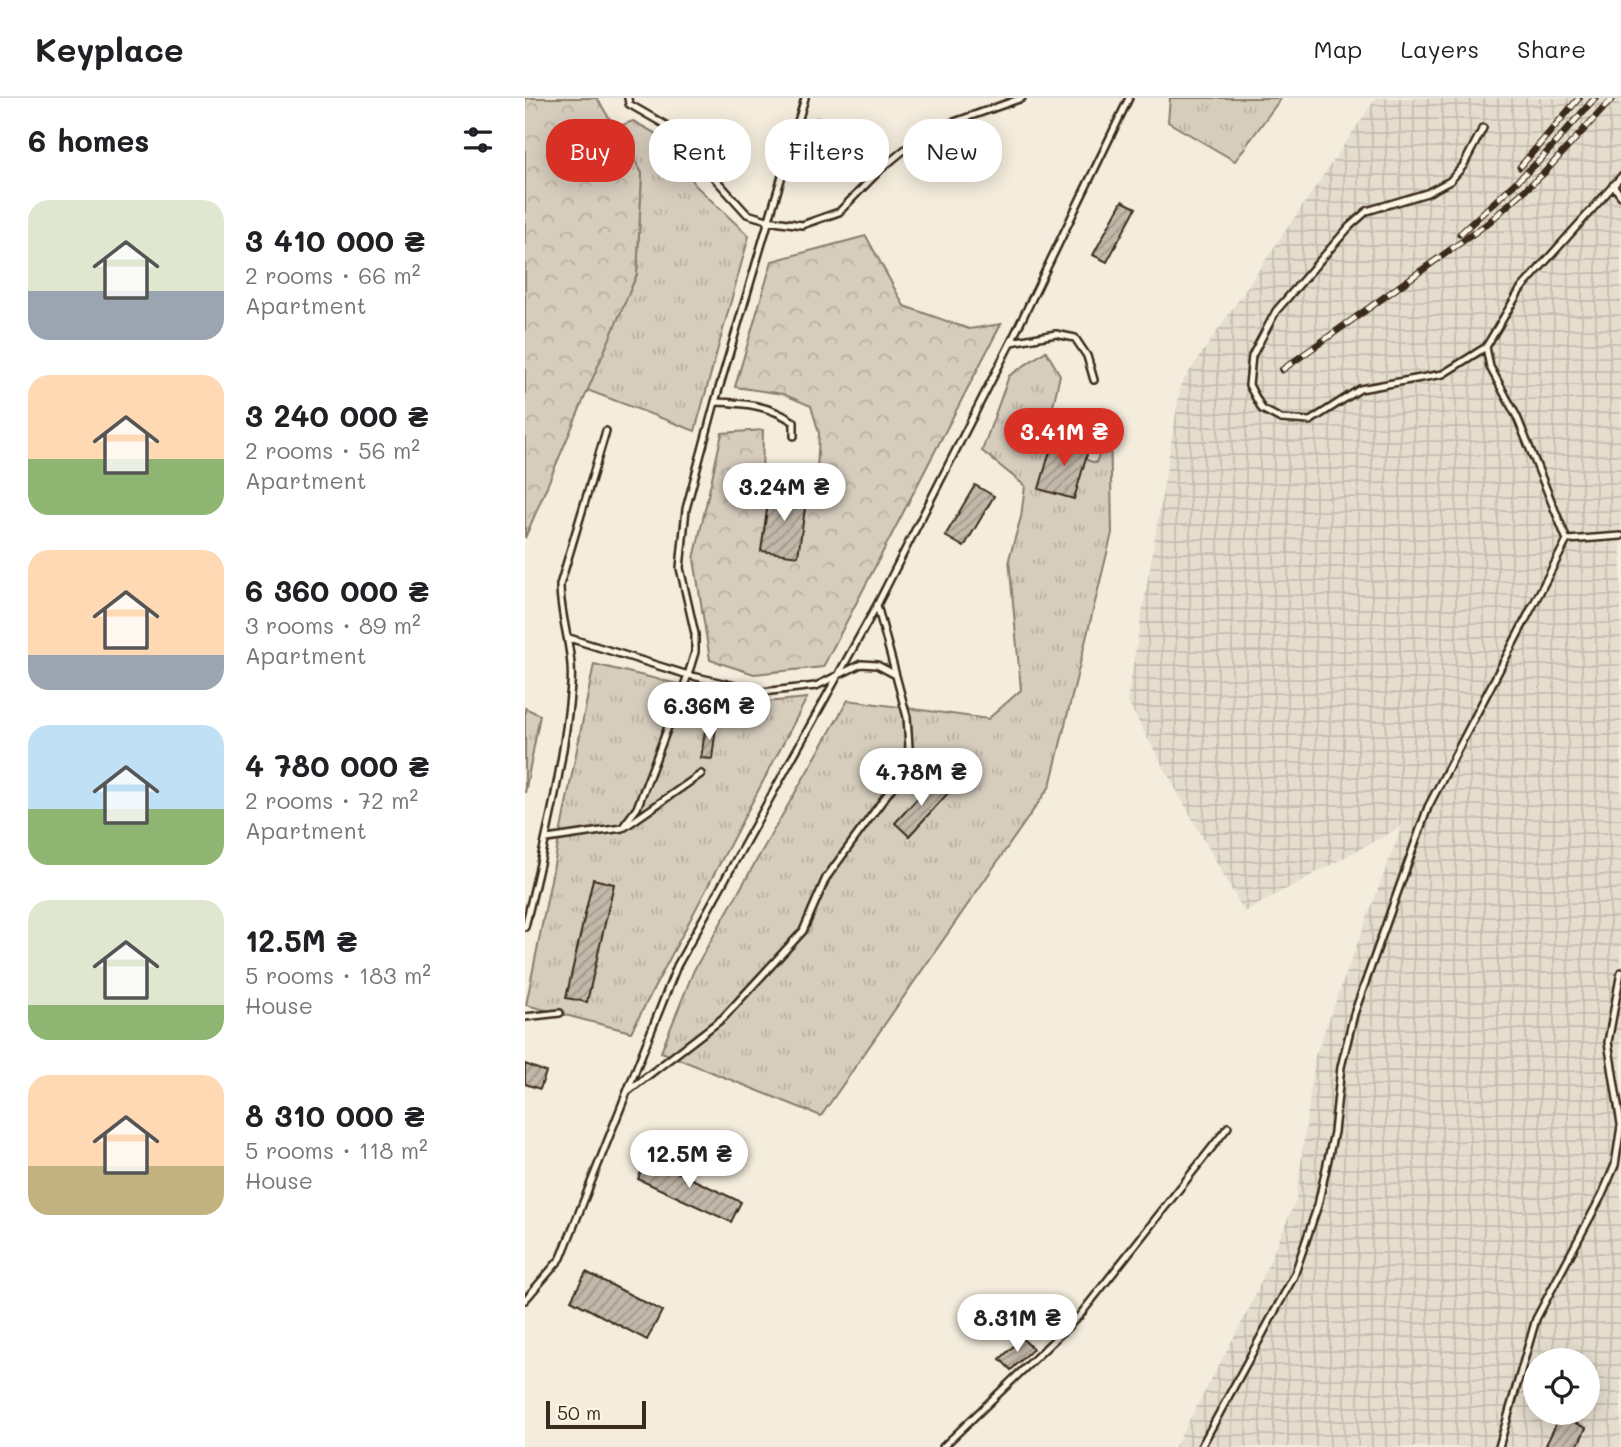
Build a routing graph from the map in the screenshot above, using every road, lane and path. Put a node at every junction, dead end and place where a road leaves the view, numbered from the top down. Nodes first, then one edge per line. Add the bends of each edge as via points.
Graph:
1 (628, 98) edge
2 (805, 98) edge
3 (1022, 98) edge
4 (1129, 98) edge
5 (1483, 128) dead end
6 (1621, 177) edge
7 (1613, 185) junction
8 (1621, 196) edge
9 (767, 220) junction
10 (1011, 342) junction
11 (1486, 346) junction
12 (1094, 380) dead end
13 (715, 402) junction
14 (607, 431) dead end
15 (794, 436) dead end
16 (1621, 536) edge
17 (1567, 540) junction
18 (877, 605) junction
19 (569, 638) junction
20 (894, 674) junction
21 (688, 675) junction
22 (839, 676) junction
23 (701, 774) dead end
24 (622, 828) junction
25 (547, 839) junction
26 (525, 928) edge
27 (1621, 972) edge
28 (560, 1013) dead end
29 (525, 1017) edge
30 (626, 1093) junction
31 (1621, 1125) edge
32 (1228, 1127) dead end
33 (525, 1300) edge
34 (943, 1447) edge
35 (1201, 1447) edge
36 (1499, 1447) edge

1 - 9 lane via 629,104 683,135 700,162 747,214
2 - 9 lane
3 - 9 lane via 926,132 839,212 802,225
4 - 10 lane
5 - 11 lane via 1450,181 1367,211 1350,226 1266,326 1252,356 1249,385 1262,409 1281,419 1310,421 1360,389 1443,374
6 - 7 lane
7 - 8 lane
7 - 11 lane via 1520,290
9 - 13 lane
10 - 12 lane via 1056,334 1075,338 1087,356
10 - 18 lane
11 - 17 lane via 1489,367 1517,417
13 - 15 lane via 776,410 794,422
13 - 21 lane via 686,509 680,568 695,634
14 - 19 lane via 560,585 560,609
16 - 17 lane
17 - 35 lane via 1428,807 1354,1014 1323,1181 1294,1276
18 - 20 lane
18 - 22 lane
19 - 21 lane
19 - 25 lane via 571,685
20 - 22 lane via 877,665 861,664
20 - 30 lane via 908,717 909,747 899,778 826,878 803,931 723,1018
21 - 22 lane via 762,692 816,686
21 - 24 lane via 637,808
22 - 30 lane via 677,966
23 - 24 lane
24 - 25 lane
25 - 26 lane
27 - 31 lane via 1608,1042
28 - 29 lane
30 - 33 lane via 561,1258
31 - 36 lane via 1615,1165 1602,1195 1536,1320
32 - 34 lane via 1080,1315

